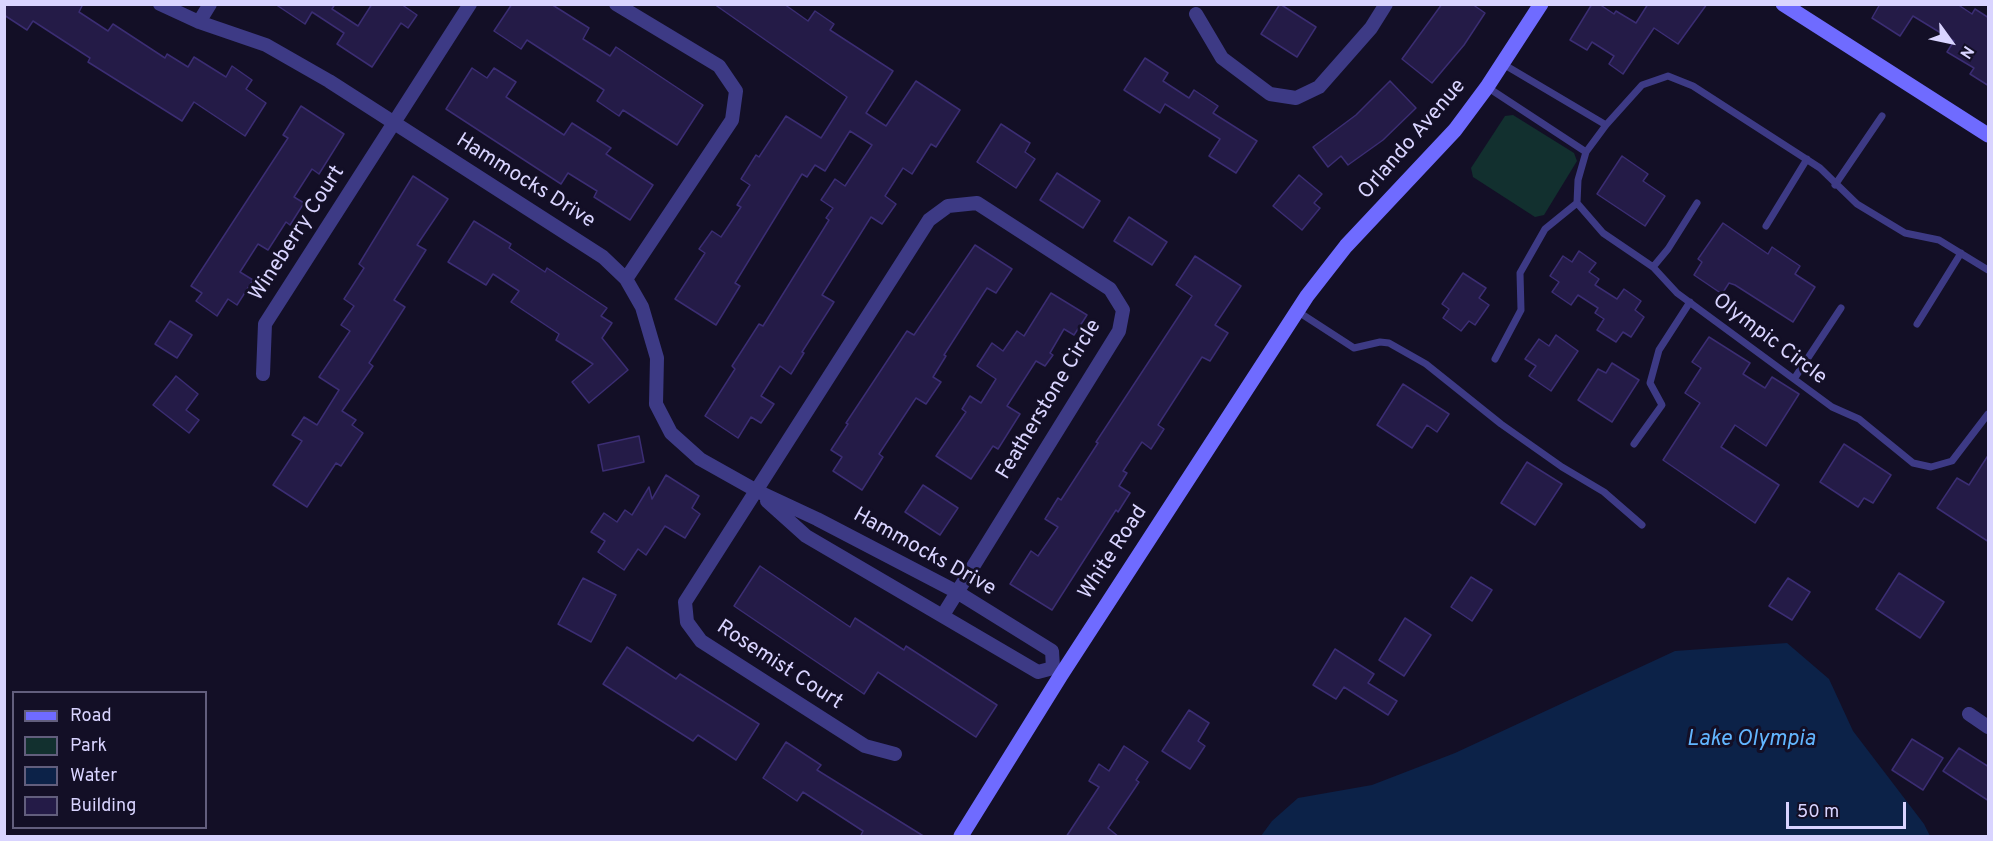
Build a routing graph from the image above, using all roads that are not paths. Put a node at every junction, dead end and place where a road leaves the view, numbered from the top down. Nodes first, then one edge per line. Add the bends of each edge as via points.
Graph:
1 (160, 4) edge
2 (210, 4) edge
3 (470, 4) edge
4 (616, 4) edge
5 (1386, 4) edge
6 (1541, 4) edge
7 (1783, 4) edge
8 (1196, 14) dead end
9 (199, 22) junction
10 (1503, 64) junction
11 (1487, 87) junction
12 (1882, 116) dead end
13 (393, 124) junction
14 (1606, 125) junction
15 (1989, 135) edge
16 (1586, 152) junction
17 (1807, 159) junction
18 (1836, 186) junction
19 (1577, 203) junction
20 (1697, 203) dead end
21 (1766, 226) dead end
22 (1961, 254) junction
23 (1653, 267) junction
24 (1988, 267) edge
25 (626, 279) junction
26 (1307, 296) joint
27 (1690, 302) junction
28 (1841, 308) dead end
29 (1297, 311) junction
30 (1917, 324) dead end
31 (1495, 359) dead end
32 (263, 374) dead end
33 (1794, 379) junction
34 (1989, 414) edge
35 (1634, 444) dead end
36 (757, 491) junction
37 (1642, 525) dead end
38 (957, 592) junction
39 (943, 615) junction
40 (1057, 672) junction
41 (1969, 714) dead end
42 (1989, 727) edge
43 (895, 754) dead end
44 (961, 837) edge

1 - 9 street, Hammocks Drive
2 - 9 street
3 - 13 street, Wineberry Court
4 - 25 street via 719,66 736,91 732,120
5 - 8 street via 1371,28 1318,87 1296,98 1270,94 1222,58
6 - 10 street, Orlando Avenue
7 - 15 street
9 - 13 street, Hammocks Drive via 266,45
10 - 11 street, Orlando Avenue
10 - 14 lane
11 - 16 lane
11 - 26 street, Orlando Avenue via 1455,130 1346,246
12 - 18 lane
13 - 25 street, Hammocks Drive via 603,257
13 - 32 street, Wineberry Court via 265,324
14 - 16 lane
14 - 17 lane via 1642,85 1668,76 1688,83
16 - 19 lane via 1578,180
17 - 18 lane
17 - 21 lane
18 - 22 lane via 1857,204 1905,233 1939,240
19 - 23 lane, Olympic Circle via 1603,233
19 - 31 lane via 1545,229 1520,273 1521,310
20 - 23 lane
22 - 24 lane
22 - 30 lane
23 - 27 lane, Olympic Circle
25 - 36 street, Hammocks Drive via 642,308 657,358 656,404 671,433 700,459
26 - 29 street, White Road
27 - 33 lane, Olympic Circle
27 - 35 lane via 1659,350 1650,383 1662,405
28 - 33 lane
29 - 37 lane via 1354,348 1389,343 1426,364 1501,424 1604,492
29 - 40 street, White Road
33 - 34 lane, Olympic Circle via 1832,407 1859,419 1913,463 1930,467 1952,461
36 - 38 street, Hammocks Drive
36 - 38 street, Featherstone Circle via 929,220 948,206 977,203 1110,289 1123,310 1119,331
36 - 39 street, Hammocks Drive via 806,536
36 - 43 street, Rosemist Court via 685,602 687,622 701,641 865,746
38 - 39 street, Featherstone Circle
38 - 40 street, Hammocks Drive via 1052,651
39 - 40 street, Hammocks Drive via 1038,672
40 - 44 street, White Road
41 - 42 street

